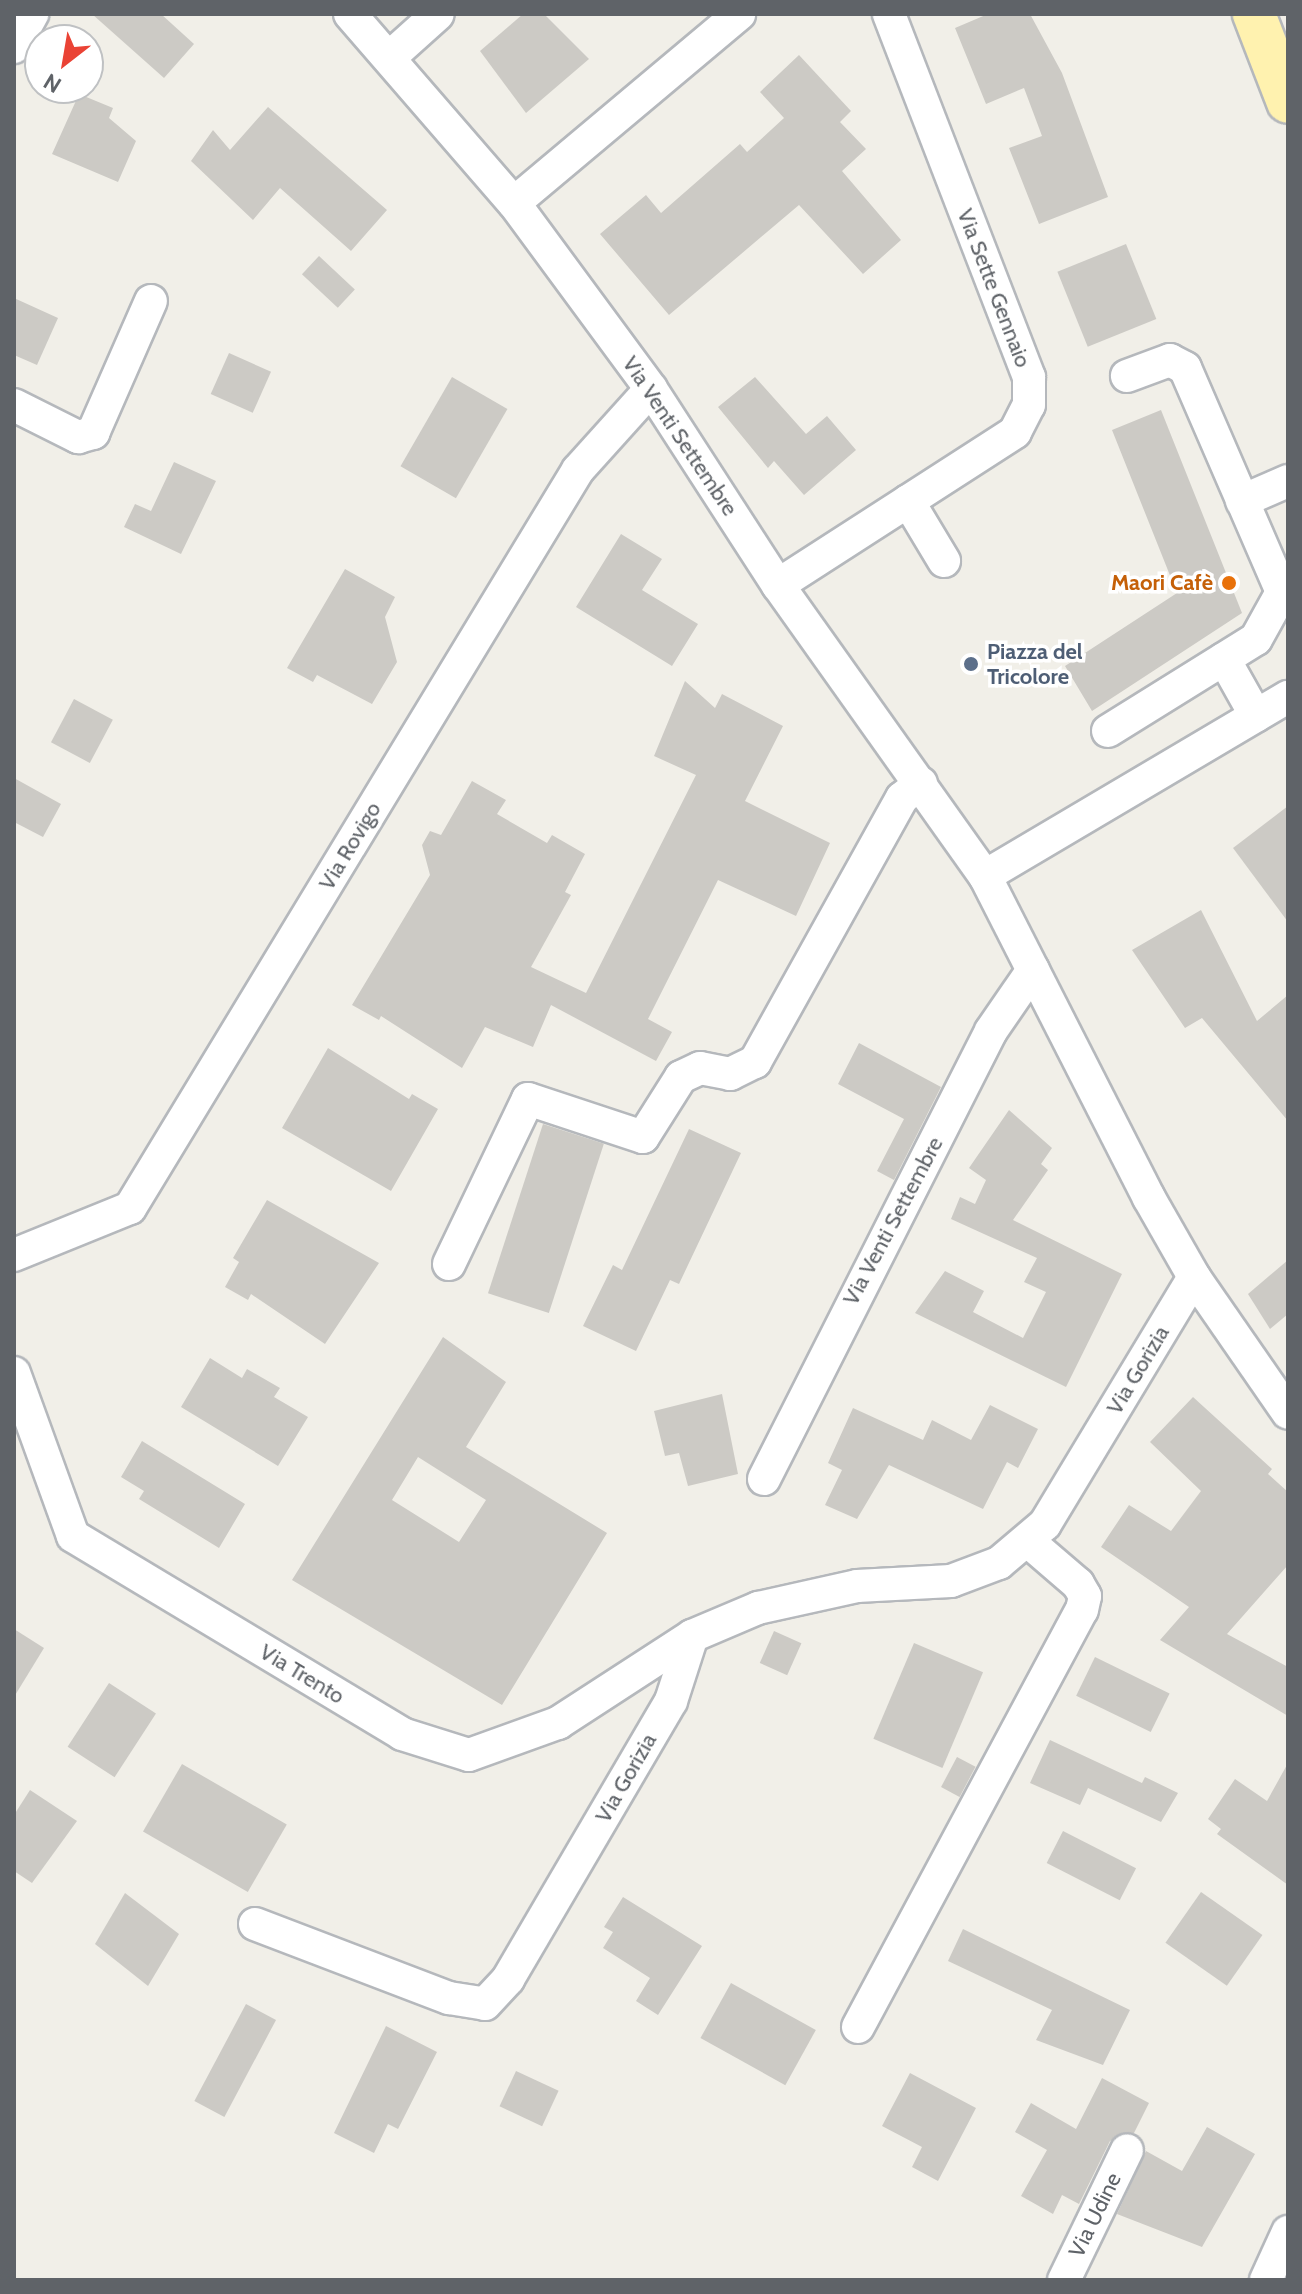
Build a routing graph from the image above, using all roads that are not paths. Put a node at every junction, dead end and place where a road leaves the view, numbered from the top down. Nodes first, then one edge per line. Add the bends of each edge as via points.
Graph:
1 (32, 14) edge
2 (350, 14) edge
3 (438, 14) edge
4 (739, 14) edge
5 (889, 14) edge
6 (1254, 14) edge
7 (14, 47) edge
8 (390, 57) junction
9 (1288, 102) edge
10 (514, 203) junction
11 (151, 301) dead end
12 (1127, 376) dead end
13 (651, 389) junction
14 (14, 405) edge
15 (1288, 481) edge
16 (908, 501) junction
17 (1242, 501) junction
18 (944, 561) dead end
19 (778, 585) junction
20 (1224, 659) junction
21 (1288, 697) edge
22 (1256, 716) junction
23 (1108, 731) dead end
24 (921, 783) junction
25 (985, 876) junction
26 (1033, 970) junction
27 (14, 1255) edge
28 (449, 1264) dead end
29 (1194, 1277) junction
30 (14, 1373) edge
31 (1288, 1413) edge
32 (764, 1479) dead end
33 (1029, 1542) junction
34 (692, 1636) junction
35 (255, 1924) dead end
36 (858, 2027) dead end
37 (1127, 2150) dead end
38 (1288, 2232) edge
39 (1064, 2280) edge
40 (1266, 2280) edge

1 - 7 street
2 - 8 street, Via Venti Settembre
3 - 8 street
4 - 10 street
5 - 16 street, Via Sette Gennaio via 1031,394 1015,432
6 - 9 main road
8 - 10 street, Via Venti Settembre
10 - 13 street, Via Venti Settembre
11 - 14 street via 93,433 78,437
12 - 17 street via 1170,360 1185,368
13 - 19 street, Via Venti Settembre
13 - 27 street, Via Rovigo via 578,470 130,1208
15 - 17 street
16 - 18 street
16 - 19 street, Via Sette Gennaio
17 - 20 street via 1282,592 1256,639
19 - 24 street, Via Venti Settembre
20 - 22 street
20 - 23 street
21 - 22 street
22 - 25 street
24 - 25 street, Via Venti Settembre
24 - 28 street via 902,798 755,1062 730,1074 700,1068 681,1077 643,1137 528,1099
25 - 26 street, Via Venti Settembre
26 - 29 street, Via Venti Settembre
26 - 32 street, Via Venti Settembre via 1001,1012
29 - 31 street, Via Venti Settembre
29 - 33 street, Via Gorizia
30 - 34 street, Via Trento via 73,1536 402,1734 469,1755 558,1723
33 - 34 street, Via Gorizia via 999,1563 951,1581 806,1594
33 - 36 street via 1078,1584 1085,1596 1082,1610
34 - 35 street, Via Gorizia via 671,1701 508,1979 485,2004 449,1998
37 - 39 street, Via Udine
38 - 40 street

